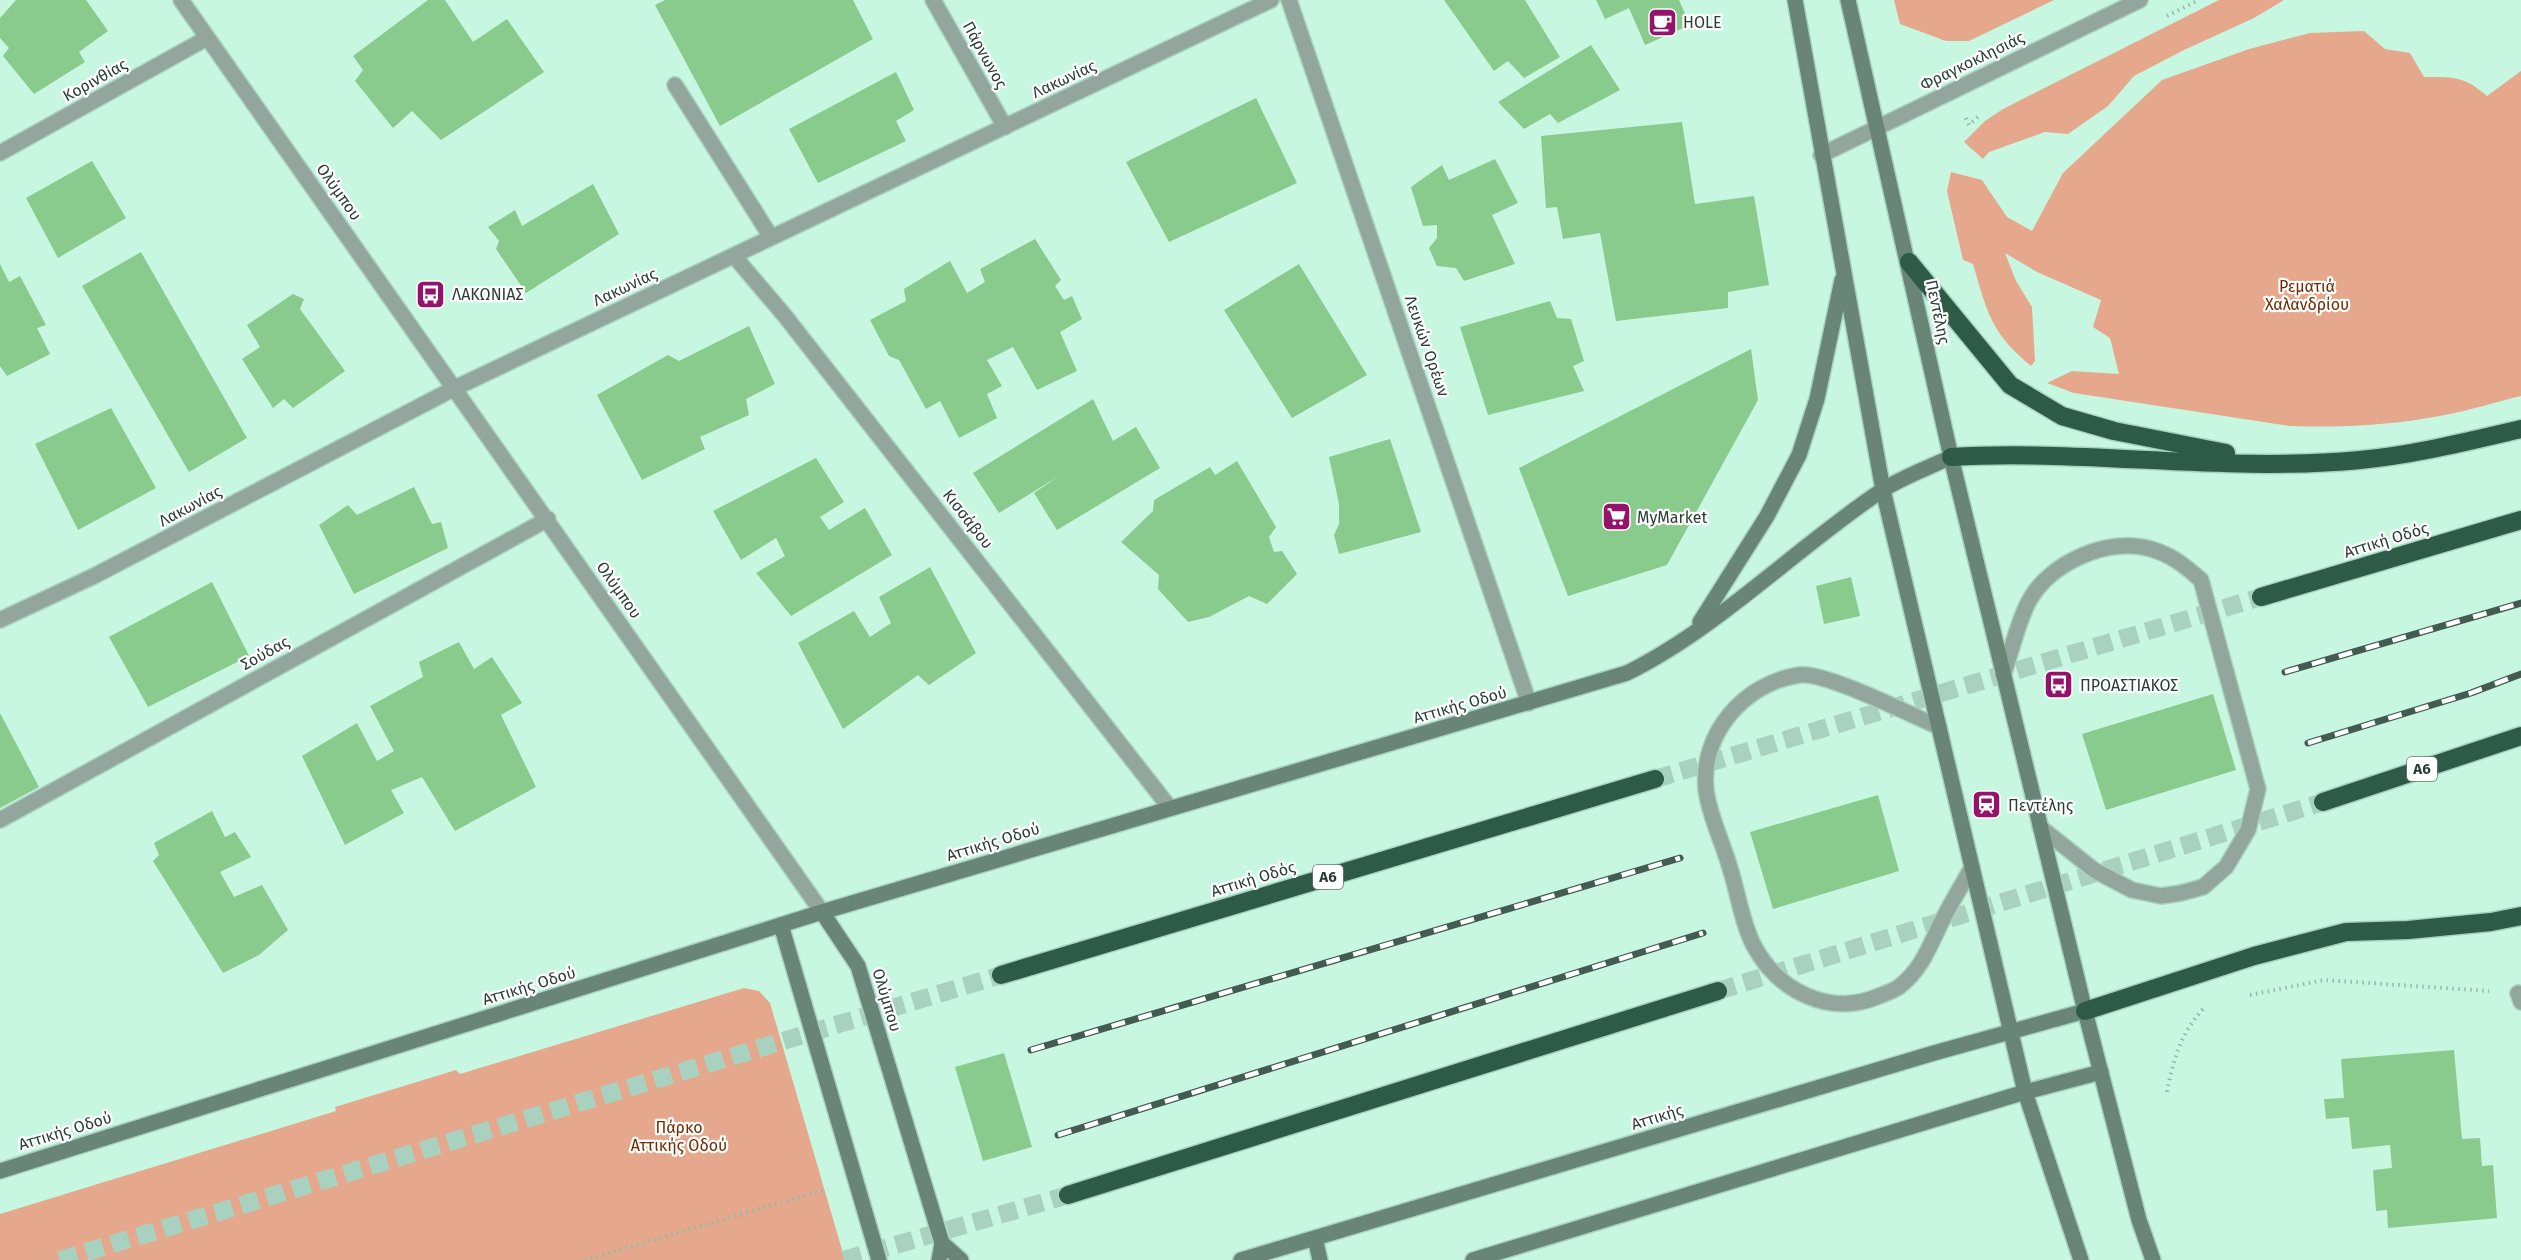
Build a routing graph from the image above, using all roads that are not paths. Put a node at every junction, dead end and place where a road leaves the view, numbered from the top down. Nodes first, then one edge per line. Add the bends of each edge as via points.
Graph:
1 (182, 0) edge
2 (933, 0) edge
3 (1271, 0) edge
4 (1289, 0) edge
5 (1795, 0) edge
6 (1848, 0) edge
7 (2140, 0) edge
8 (207, 38) junction
9 (675, 85) dead end
10 (1878, 126) junction
11 (1005, 127) junction
12 (0, 153) edge
13 (1821, 155) junction
14 (771, 237) junction
15 (734, 256) junction
16 (1909, 262) junction
17 (1844, 271) junction
18 (455, 388) junction
19 (2521, 429) edge
20 (1951, 457) junction
21 (2281, 464) junction
22 (1883, 490) junction
23 (548, 519) junction
24 (2521, 520) edge
25 (2261, 597) tunnel mouth
26 (0, 620) edge
27 (1695, 631) junction
28 (2004, 675) junction
29 (1528, 704) junction
30 (1939, 727) junction
31 (2521, 736) edge
32 (1655, 779) tunnel mouth
33 (2323, 802) tunnel mouth
34 (1170, 808) junction
35 (0, 820) edge
36 (2040, 827) junction
37 (1972, 867) junction
38 (822, 912) junction
39 (2521, 916) edge
40 (782, 926) junction
41 (1001, 975) tunnel mouth
42 (1718, 991) tunnel mouth
43 (2085, 1011) junction
44 (2010, 1031) junction
45 (2101, 1072) junction
46 (2025, 1092) junction
47 (0, 1171) edge
48 (1068, 1196) tunnel mouth
49 (1315, 1238) junction
50 (942, 1243) junction
51 (879, 1260) edge
52 (939, 1260) edge
53 (961, 1260) edge
54 (1241, 1260) edge
55 (1320, 1260) edge
56 (1473, 1260) edge
57 (2081, 1260) edge
58 (2154, 1260) edge

1 - 8 street, Ολύμπου
2 - 11 street, Πάρνωνος
3 - 11 street, Λακωνίας
4 - 29 street, Λευκών Ορέων
5 - 13 main road
6 - 10 main road, Πεντέλης
7 - 10 street, Φραγκοκλησιάς
8 - 12 street, Κορινθίας
8 - 18 street, Ολύμπου
9 - 14 street
10 - 13 street, Φραγκοκλησιάς
10 - 16 main road, Πεντέλης
11 - 14 street, Λακωνίας
13 - 17 main road
14 - 15 street, Λακωνίας
15 - 18 street, Λακωνίας
15 - 34 street, Κισσάβου
16 - 20 main road, Πεντέλης
16 - 21 highway via 2010,385 2062,416 2114,431
17 - 22 main road
17 - 27 main road via 1817,399 1799,455 1767,516
18 - 23 street, Ολύμπου
18 - 26 street, Λακωνίας via 94,576
19 - 21 highway via 2361,460
20 - 21 highway via 2009,454
20 - 22 main road, Αττικής Οδού
20 - 28 main road, Πεντέλης
22 - 27 main road, Αττικής Οδού
22 - 30 main road
23 - 35 street, Σούδας
23 - 38 street, Ολύμπου
24 - 25 highway, Αττική Οδός
27 - 29 main road, Αττικής Οδού via 1628,673
28 - 36 main road, Πεντέλης
28 - 36 street via 2029,600 2060,566 2096,550 2122,545 2150,548 2180,561 2201,580 2258,789 2248,830 2226,867 2203,887 2181,893 2161,896 2112,881
29 - 34 main road, Αττικής Οδού
30 - 37 main road
30 - 37 street via 1838,682 1802,674 1767,684 1742,700 1721,725 1708,760 1706,790 1753,945 1770,970 1789,987 1826,1004 1867,1001 1899,988 1924,962
31 - 33 highway, Α6
32 - 41 highway, Αττική Οδός / Α6
34 - 38 main road, Αττικής Οδού
36 - 43 main road, Πεντέλης
37 - 44 main road
38 - 40 main road, Αττικής Οδού
38 - 50 main road, Ολύμπου via 858,966
39 - 43 highway via 2408,930 2346,932 2254,956
40 - 47 main road, Αττικής Οδού
40 - 51 main road
42 - 48 highway
43 - 44 main road, Αττικής
43 - 45 main road, Πεντέλης
44 - 46 main road
44 - 49 main road, Αττικής
45 - 46 main road
45 - 58 main road, Πεντέλης via 2139,1220
46 - 56 main road
46 - 57 main road
49 - 54 main road, Αττικής
49 - 55 main road
50 - 52 main road
50 - 53 main road

